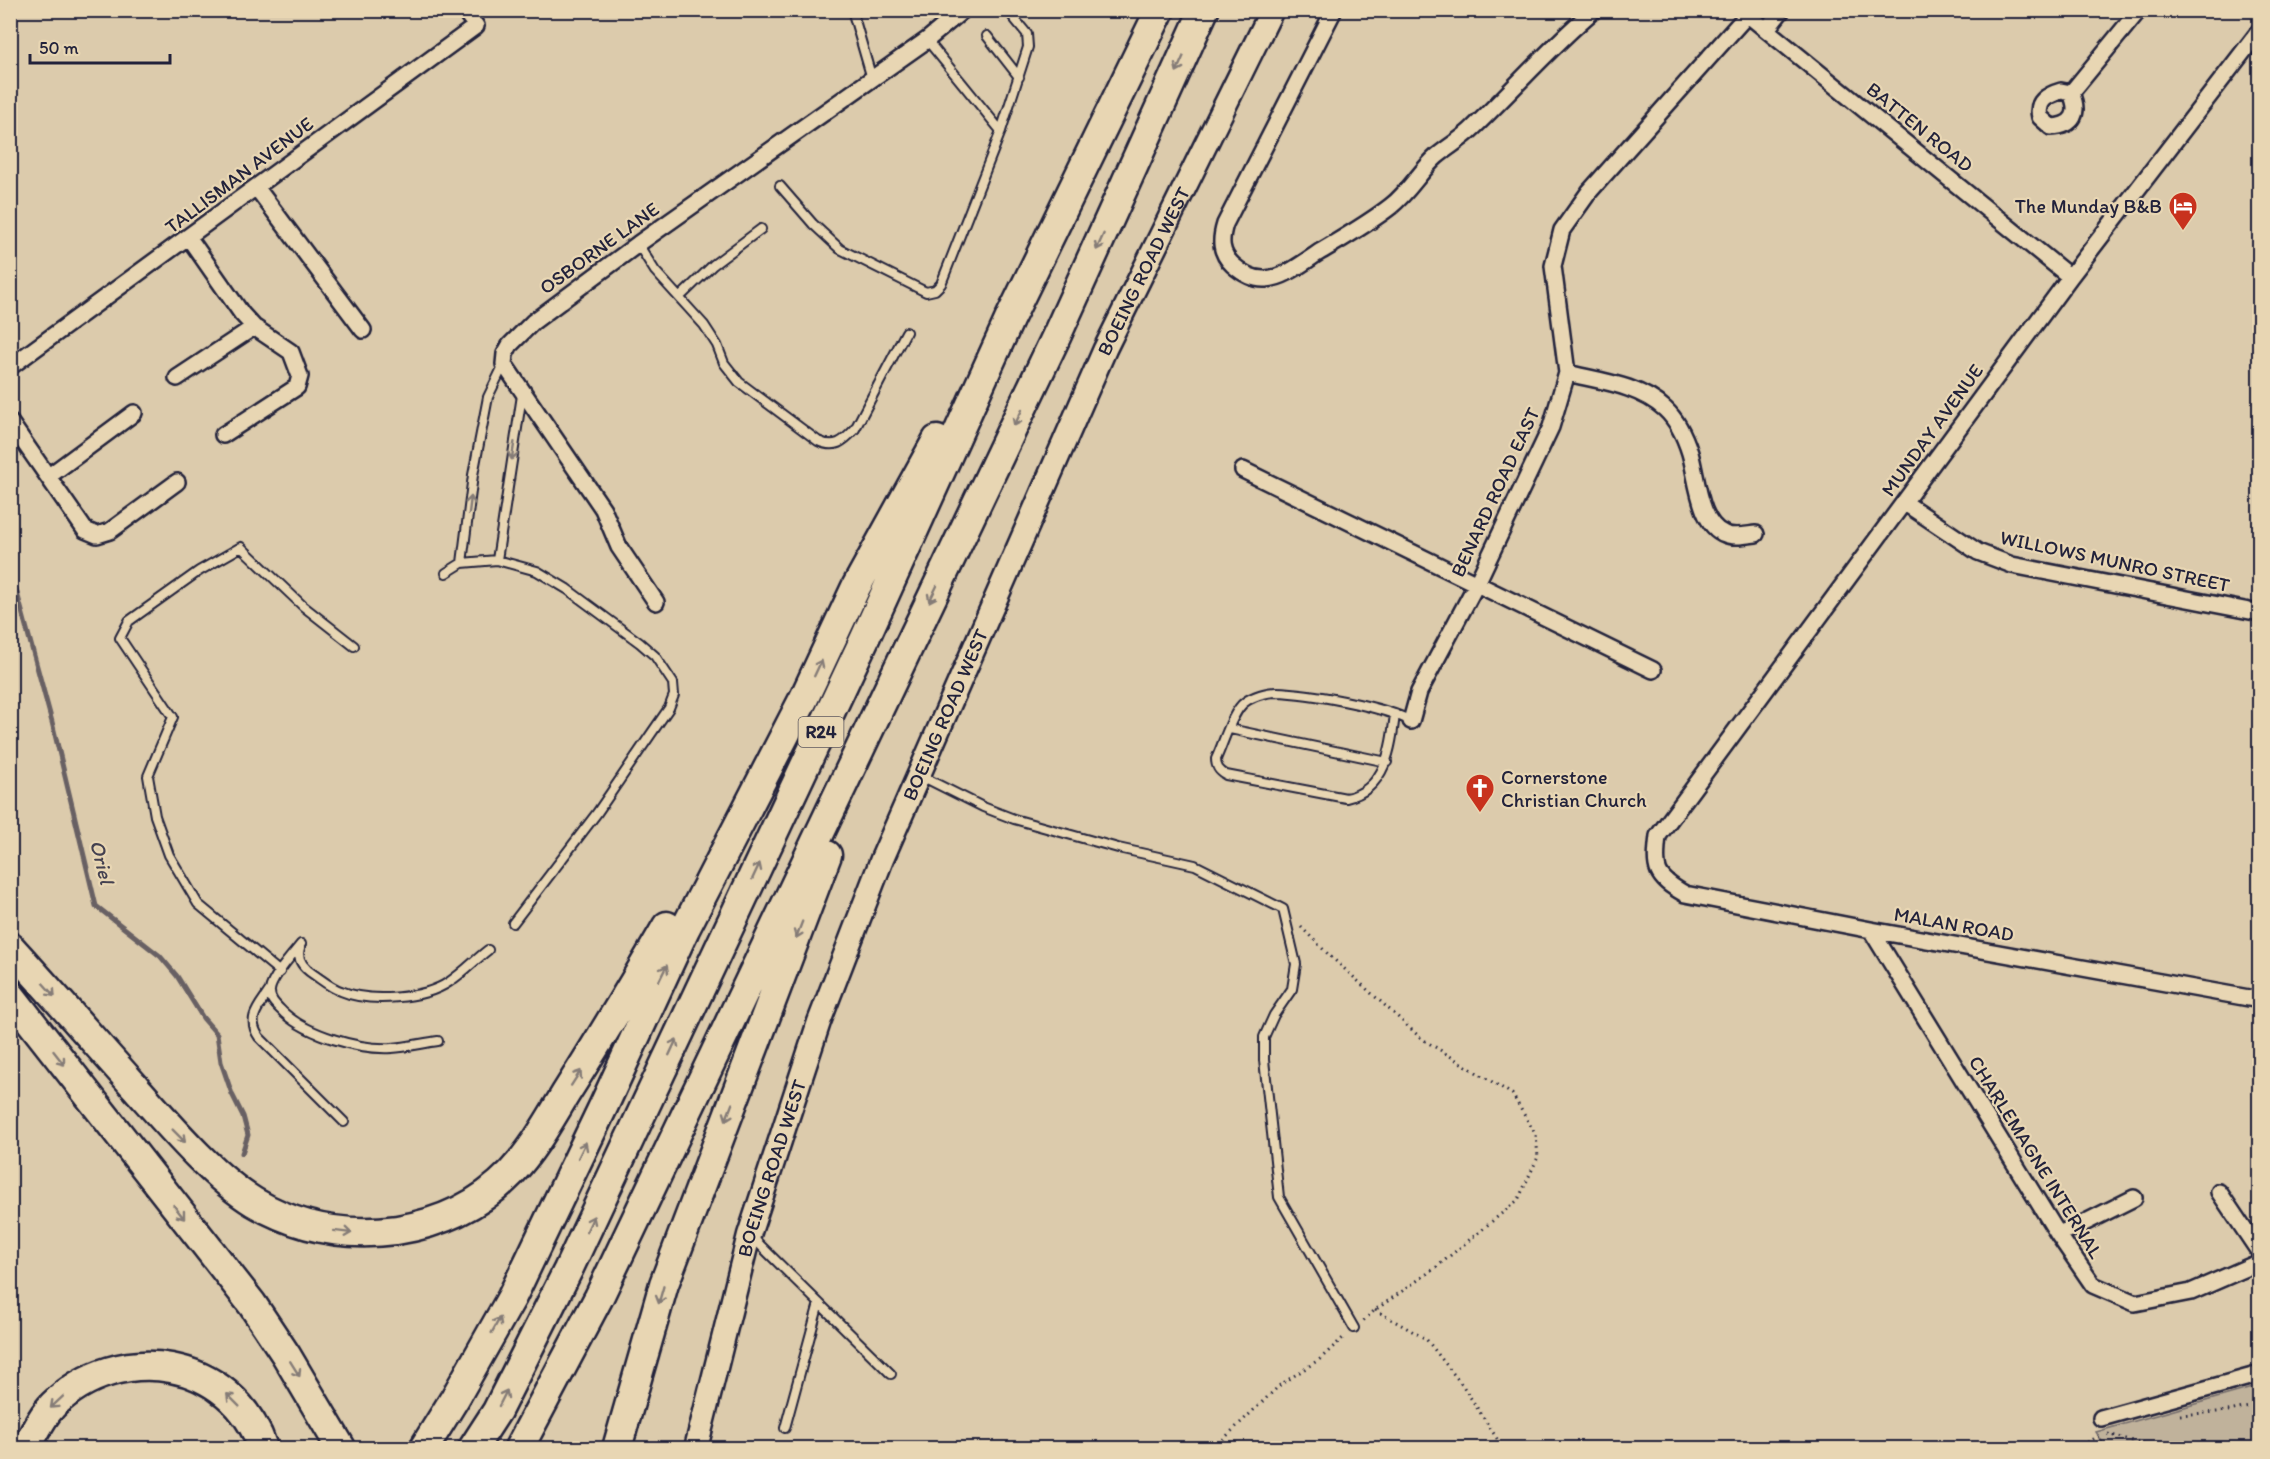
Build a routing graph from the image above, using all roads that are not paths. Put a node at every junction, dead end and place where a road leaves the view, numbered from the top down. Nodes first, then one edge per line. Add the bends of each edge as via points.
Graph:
1 (464, 10) edge
2 (852, 10) edge
3 (963, 10) edge
4 (1146, 10) edge
5 (1160, 10) edge
6 (1204, 10) edge
7 (1272, 10) edge
8 (1334, 10) edge
9 (1594, 10) edge
10 (1782, 10) edge
11 (2139, 10) edge
12 (1745, 13) edge
13 (1013, 17) dead end
14 (1767, 29) junction
15 (2259, 30) edge
16 (987, 36) dead end
17 (927, 40) junction
18 (1018, 77) junction
19 (872, 79) junction
20 (2071, 93) dead end
21 (1001, 131) junction
22 (1090, 153) junction
23 (780, 186) dead end
24 (256, 187) junction
25 (761, 229) dead end
26 (189, 238) junction
27 (638, 244) junction
28 (2070, 277) junction
29 (680, 297) junction
30 (1010, 318) junction
31 (254, 327) junction
32 (363, 330) dead end
33 (906, 332) dead end
34 (504, 364) junction
35 (10, 367) edge
36 (1567, 373) junction
37 (177, 378) dead end
38 (523, 393) junction
39 (134, 413) dead end
40 (10, 422) edge
41 (223, 435) dead end
42 (1243, 470) dead end
43 (49, 476) junction
44 (177, 482) dead end
45 (1905, 503) junction
46 (1756, 534) dead end
47 (497, 560) junction
48 (462, 563) junction
49 (447, 573) dead end
50 (1477, 583) junction
51 (656, 602) dead end
52 (2259, 613) edge
53 (354, 646) dead end
54 (902, 660) junction
55 (1653, 670) dead end
56 (804, 698) junction
57 (1395, 714) junction
58 (1411, 721) joint
59 (1230, 729) junction
60 (1387, 762) junction
61 (920, 775) junction
62 (1654, 864) joint
63 (513, 923) dead end
64 (1871, 930) junction
65 (10, 947) edge
66 (488, 950) dead end
67 (280, 972) junction
68 (270, 990) junction
69 (10, 995) edge
70 (2259, 1000) edge
71 (438, 1041) dead end
72 (344, 1122) dead end
73 (2219, 1192) dead end
74 (2134, 1198) dead end
75 (2058, 1234) junction
76 (749, 1235) junction
77 (2259, 1254) edge
78 (2259, 1262) edge
79 (819, 1303) junction
80 (1354, 1328) road end
81 (891, 1374) dead end
82 (2259, 1374) edge
83 (2103, 1426) road end
84 (784, 1428) dead end
85 (26, 1449) edge
86 (263, 1449) edge
87 (340, 1449) edge
88 (424, 1449) edge
89 (473, 1449) edge
90 (519, 1449) edge
91 (617, 1449) edge
92 (696, 1449) edge

1 - 24 street, TALLISMAN AVENUE via 476,26
2 - 19 lane
3 - 17 street, OSBORNE LANE
4 - 22 highway
5 - 22 highway, R24
6 -> 54 highway, R24 via 1056,337
7 - 61 main road, BOEING ROAD WEST via 1106,349
8 - 9 street via 1221,236 1228,261 1252,278 1266,279 1292,270 1393,204 1437,156 1474,127
10 - 14 street
11 - 20 street
12 - 14 street, BATTEN ROAD
12 - 36 street, BENARD ROAD EAST via 1589,192 1562,230 1553,266
13 - 18 lane via 1029,40
14 - 28 street, BATTEN ROAD
15 - 28 street, MUNDAY AVENUE
16 - 18 lane
17 - 19 street, OSBORNE LANE
17 - 21 lane
18 - 21 lane
19 - 27 street, OSBORNE LANE
21 - 23 lane via 941,284 935,290 926,292 840,249
22 - 30 highway, R24
24 - 26 street, TALLISMAN AVENUE
24 - 32 street
25 - 29 lane via 712,265
26 - 31 street
26 - 35 street, TALLISMAN AVENUE
27 - 29 lane via 655,271
27 - 34 street, OSBORNE LANE via 516,338 505,354
28 - 45 street, MUNDAY AVENUE
29 - 33 lane via 704,326 739,382 827,445 837,444 855,429
56 -> 30 highway via 856,587 910,487
89 -> 30 highway, R24 via 497,1411 568,1270 865,638
31 - 37 street
31 - 41 street via 291,352 300,376 297,387
34 - 38 street
48 -> 34 lane via 488,397
36 - 46 street via 1624,386 1665,409 1675,420 1690,452 1708,520 1726,535
36 - 50 street, BENARD ROAD EAST via 1543,448
38 -> 47 lane
38 - 51 street via 597,500 619,547
39 - 43 street
40 - 43 street
42 - 50 street
43 - 44 street via 85,530 97,535 110,531
45 - 52 street, WILLOWS MUNRO STREET via 1978,552 2012,565
45 - 62 street, MUNDAY AVENUE via 1658,836
47 - 48 lane
47 - 63 lane via 537,571 640,643 666,670 674,695 597,813
48 - 49 lane
50 - 55 street
50 - 58 street, BENARD ROAD EAST via 1419,692
53 - 67 lane via 303,606 242,547 199,571 129,621 120,638 173,717 148,776 155,816 169,855 198,904
54 - 90 highway, R24 via 605,1287
54 -> 91 highway via 664,1284
65 -> 56 highway via 177,1134 253,1201 290,1219 346,1233 422,1226 462,1211 490,1192 530,1151 615,1017
88 -> 56 highway via 512,1297 685,929
57 - 58 lane
57 - 59 lane via 1274,692 1245,702
57 - 60 lane
59 - 60 lane
59 - 60 lane via 1216,759 1218,768 1226,775 1346,798 1365,791
61 - 76 main road, BOEING ROAD WEST via 882,859 819,1022
61 - 80 lane via 1014,819 1195,865 1283,909 1296,964 1292,989 1264,1037 1277,1186 1293,1224
62 - 64 street, MALAN ROAD via 1667,884 1685,894
64 - 70 street, MALAN ROAD
64 - 75 street, CHARLEMAGNE INTERNAL
66 - 67 lane via 447,983 422,993 396,997 367,998 341,992 306,970 298,953 301,944
67 - 68 lane
68 - 71 lane via 272,1002 310,1032 348,1043 389,1048
68 - 72 lane via 253,1016 253,1028
69 -> 87 highway via 252,1304
73 - 77 street
74 - 75 street
75 - 78 street, CHARLEMAGNE INTERNAL via 2093,1285 2135,1303 2191,1292
76 - 79 lane
76 - 92 main road, BOEING ROAD WEST
79 - 81 lane
79 - 84 lane
82 - 83 street via 2211,1386
86 -> 85 highway via 246,1414 230,1395 201,1376 159,1366 122,1368 71,1390 51,1407

